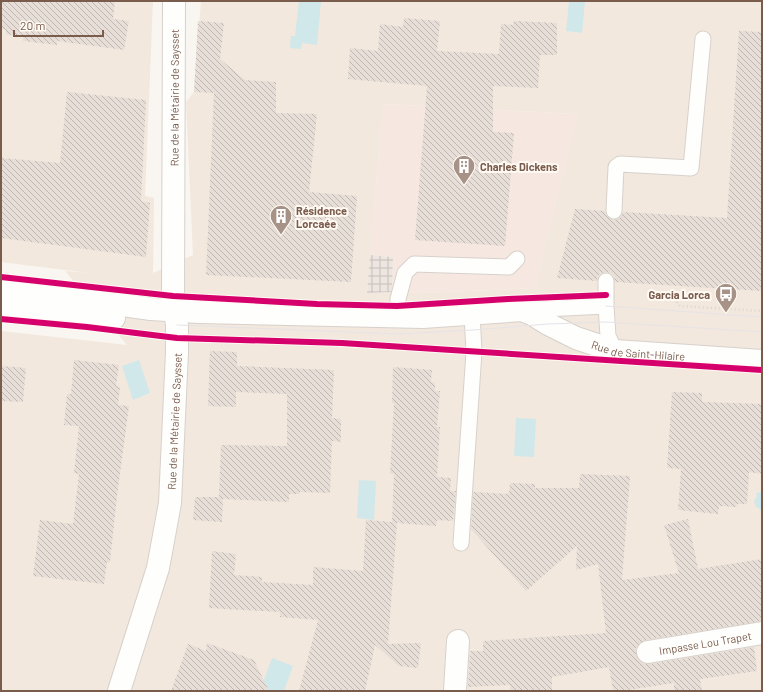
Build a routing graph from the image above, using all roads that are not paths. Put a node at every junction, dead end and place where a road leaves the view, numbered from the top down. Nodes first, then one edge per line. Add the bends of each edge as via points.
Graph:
1 (174, 1) edge
2 (702, 39) dead end
3 (614, 211) dead end
4 (517, 259) dead end
5 (606, 281) dead end
6 (1, 288) edge
7 (1, 306) edge
8 (606, 306) junction
9 (522, 310) junction
10 (472, 314) junction
11 (398, 316) junction
12 (176, 318) junction
13 (615, 351) junction
14 (762, 361) edge
15 (461, 544) dead end
16 (762, 633) edge
17 (458, 641) dead end
18 (648, 652) dead end
19 (119, 691) edge
20 (455, 691) edge

1 - 12 street, Rue de la Métairie de Saysset via 173,296
2 - 3 lane via 691,168 620,164 616,167
4 - 11 lane via 509,267 414,264 405,272 397,306
5 - 8 lane
6 - 12 street
7 - 12 street
8 - 9 lane
8 - 13 lane via 608,336
9 - 10 street
9 - 13 street, Rue de Saint-Hilaire via 576,338
10 - 11 street
10 - 15 lane via 474,352
11 - 12 street
12 - 19 street, Rue de la Métairie de Saysset via 177,352 170,503 158,568
13 - 14 street, Rue de Saint-Hilaire
16 - 18 street, Impasse Lou Trapet
17 - 20 street

